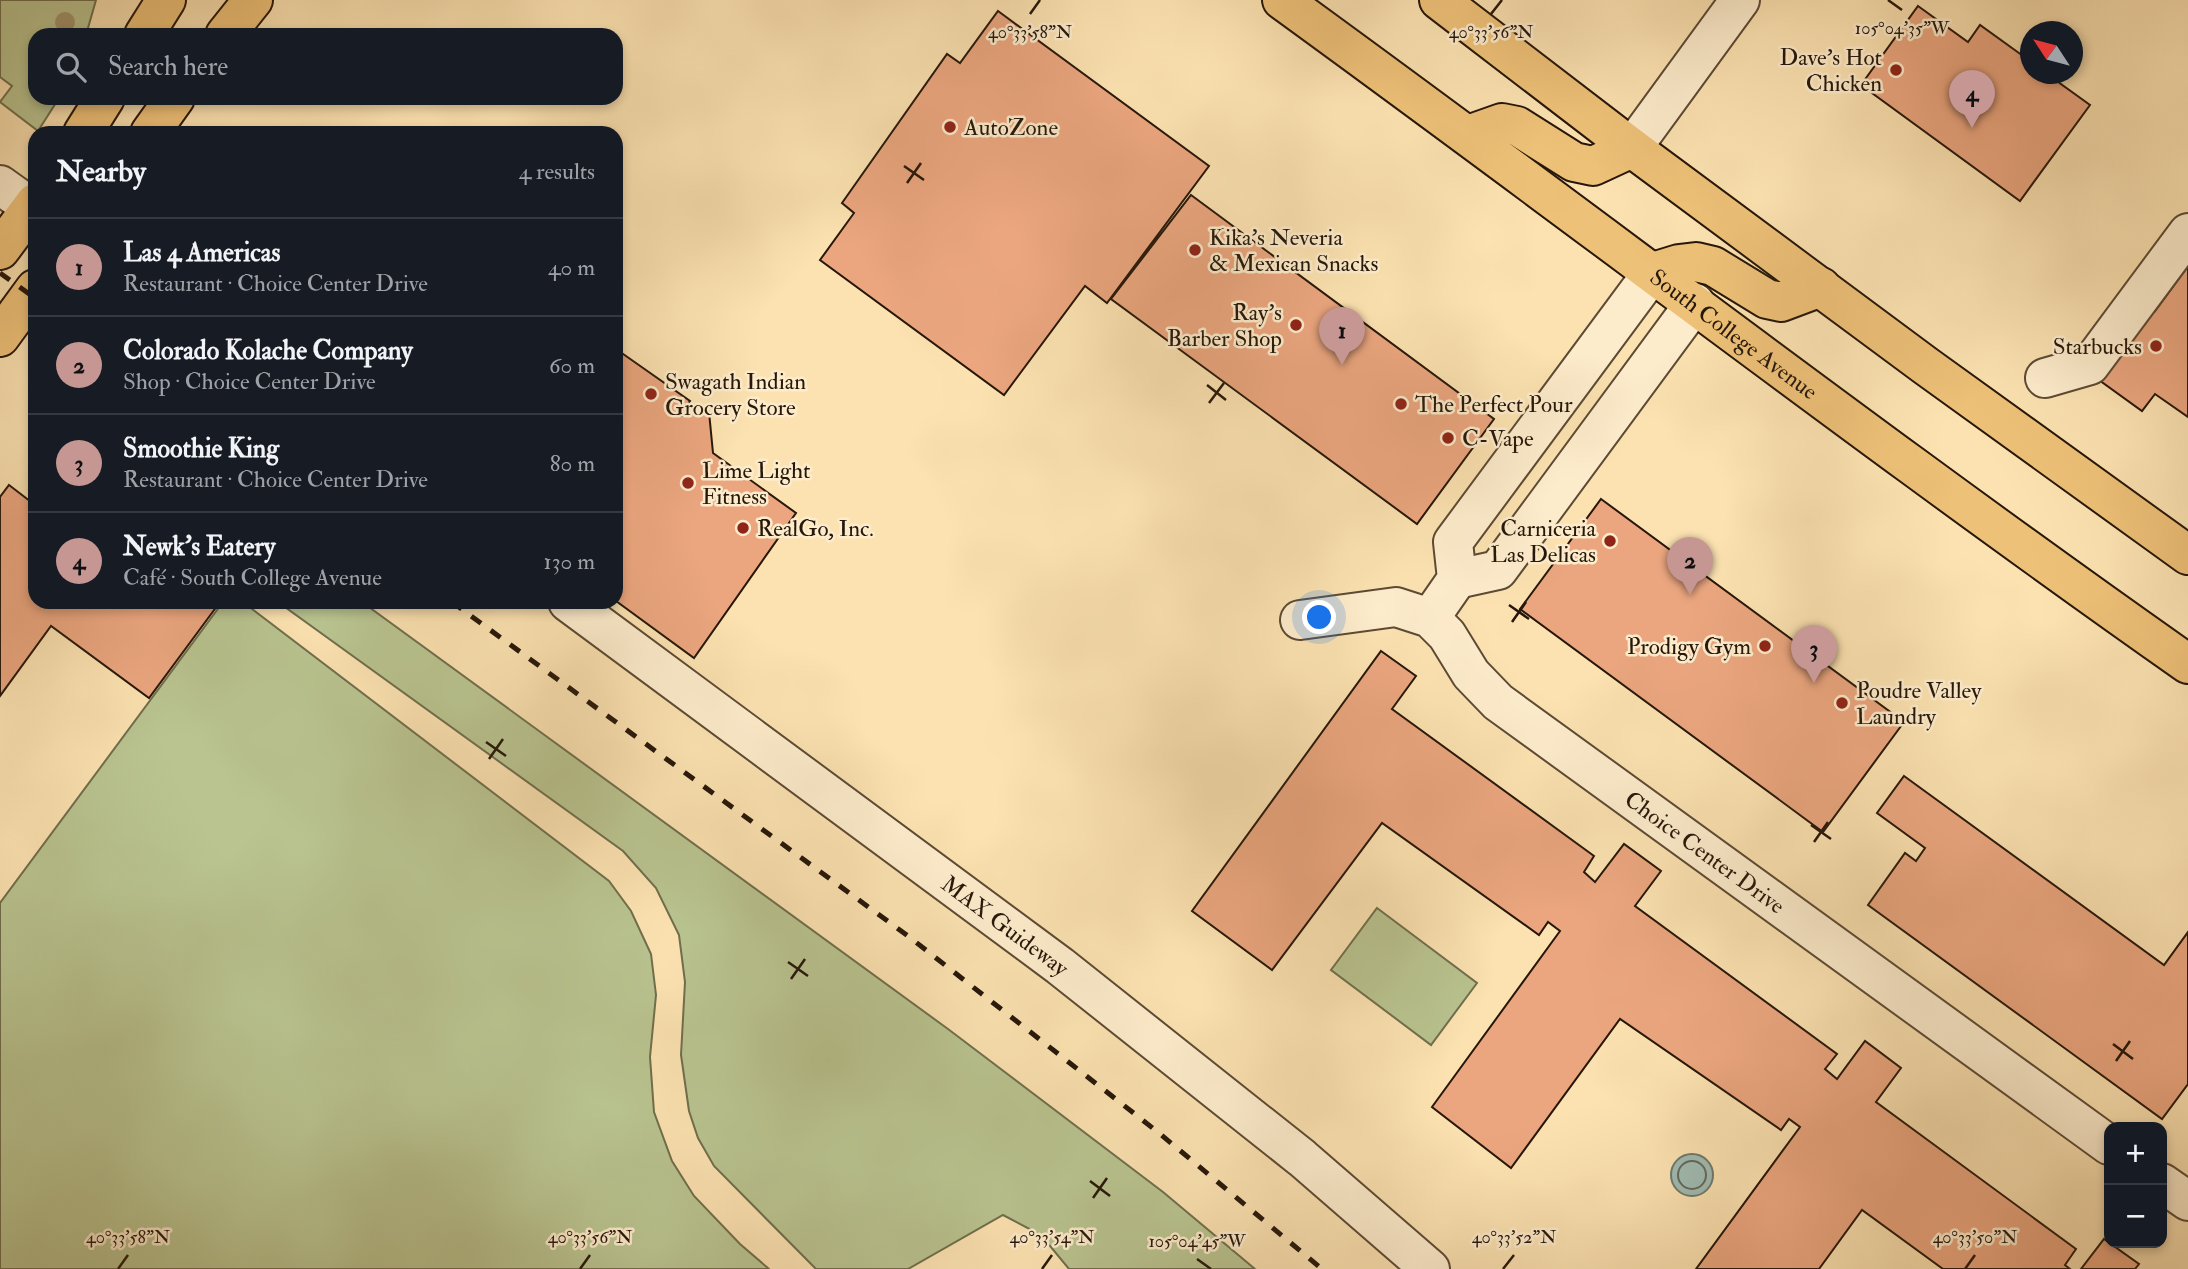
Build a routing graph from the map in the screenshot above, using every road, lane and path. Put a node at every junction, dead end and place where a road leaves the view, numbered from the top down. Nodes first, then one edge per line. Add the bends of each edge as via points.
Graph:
1 (166, 0) edge
2 (253, 0) edge
3 (1282, 0) edge
4 (1439, 0) edge
5 (1740, 0) edge
6 (148, 28) edge
7 (231, 28) edge
8 (101, 105) edge
9 (170, 105) edge
10 (87, 126) edge
11 (154, 126) edge
12 (1468, 135) junction
13 (1632, 148) junction
14 (0, 185) edge
15 (28, 203) edge
16 (28, 215) edge
17 (2188, 233) edge
18 (0, 250) edge
19 (1653, 272) junction
20 (1821, 287) junction
21 (28, 299) edge
22 (1695, 303) junction
23 (0, 337) edge
24 (2045, 378) dead end
25 (2188, 555) edge
26 (1458, 579) junction
27 (577, 609) edge
28 (1430, 618) junction
29 (1300, 620) dead end
30 (2188, 664) edge
31 (2104, 1141) edge
32 (2165, 1185) edge
33 (2188, 1202) edge
34 (1430, 1269) edge

1 - 6 main road
2 - 7 main road
3 - 12 main road, South College Avenue
4 - 13 main road
5 - 13 street
8 - 10 main road
9 - 11 main road
12 - 13 main road via 1502,123 1517,126 1574,162 1593,166
12 - 19 main road, South College Avenue
13 - 20 main road
14 - 15 street
16 - 18 main road
17 - 24 street via 2090,365
19 - 20 main road via 1696,261 1781,302
19 - 22 main road, South College Avenue
19 - 26 street via 1453,542
20 - 25 main road
21 - 23 main road
22 - 26 street via 1498,570
22 - 30 main road, South College Avenue
26 - 28 street
27 - 34 street, MAX Guideway via 1060,966 1302,1158
28 - 29 street via 1396,607
28 - 31 street, Choice Center Drive via 1498,702
32 - 33 street

